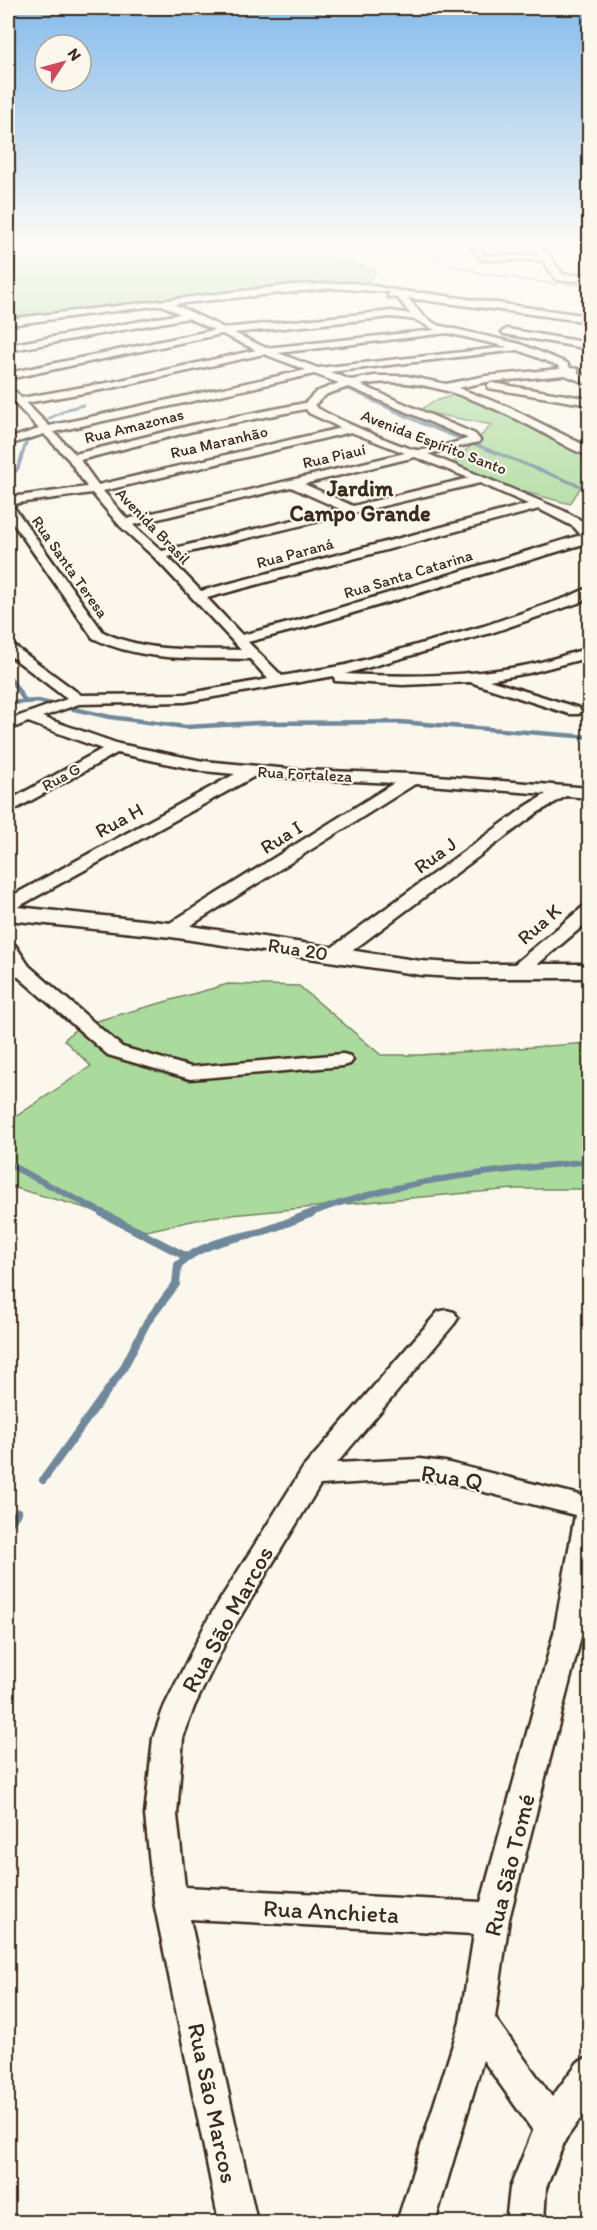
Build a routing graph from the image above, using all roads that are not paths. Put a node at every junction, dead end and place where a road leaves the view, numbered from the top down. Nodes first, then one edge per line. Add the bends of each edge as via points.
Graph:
1 (146, 347) edge
2 (257, 347) edge
3 (302, 347) edge
4 (520, 347) edge
5 (523, 348) junction
6 (265, 351) junction
7 (314, 371) junction
8 (565, 371) junction
9 (590, 372) edge
10 (8, 376) edge
11 (467, 382) junction
12 (590, 382) edge
13 (349, 383) junction
14 (448, 387) junction
15 (8, 389) edge
16 (590, 402) edge
17 (309, 405) junction
18 (22, 408) junction
19 (351, 429) junction
20 (47, 430) junction
21 (8, 441) edge
22 (590, 453) edge
23 (416, 454) junction
24 (73, 458) junction
25 (481, 479) junction
26 (290, 482) junction
27 (94, 489) junction
28 (10, 504) edge
29 (540, 505) junction
30 (351, 509) junction
31 (124, 523) junction
32 (586, 532) edge
33 (159, 555) junction
34 (590, 591) edge
35 (198, 596) junction
36 (238, 640) junction
37 (8, 648) edge
38 (590, 652) edge
39 (253, 655) junction
40 (316, 675) junction
41 (470, 679) junction
42 (278, 681) junction
43 (78, 700) junction
44 (574, 711) dead end
45 (27, 717) junction
46 (8, 726) edge
47 (115, 748) junction
48 (252, 771) junction
49 (412, 779) junction
50 (562, 791) junction
51 (590, 793) edge
52 (8, 807) edge
53 (8, 905) edge
54 (590, 910) edge
55 (8, 913) edge
56 (171, 930) junction
57 (8, 949) edge
58 (334, 955) junction
59 (518, 971) junction
60 (590, 971) edge
61 (343, 1060) dead end
62 (446, 1318) dead end
63 (312, 1475) junction
64 (589, 1507) edge
65 (170, 1902) junction
66 (493, 1920) junction
67 (477, 2022) junction
68 (590, 2073) edge
69 (552, 2128) junction
70 (238, 2223) edge
71 (416, 2223) edge
72 (525, 2223) edge

1 - 10 street
2 - 6 street
3 - 6 street
4 - 5 street
5 - 7 street
5 - 8 street via 564,365
6 - 7 street
6 - 18 street
7 - 13 street
7 - 20 street
8 - 9 street
8 - 11 street
8 - 12 street
11 - 14 street
11 - 16 street
13 - 14 street, Avenida Espírito Santo via 391,379
13 - 17 street, Avenida Espírito Santo via 318,395
13 - 23 street, Rua Piauí via 475,440
14 - 22 street, Avenida Espírito Santo
15 - 18 street, Avenida Brasil
17 - 19 street, Avenida Espírito Santo via 325,418
17 - 24 street, Rua Amazonas
18 - 20 street, Avenida Brasil
19 - 23 street, Avenida Espírito Santo
19 - 27 street, Rua Maranhão
20 - 21 street
20 - 24 street, Avenida Brasil
23 - 25 street, Avenida Espírito Santo
23 - 26 street, Rua Piauí
24 - 27 street, Avenida Brasil
25 - 29 street, Avenida Espírito Santo
25 - 30 street
26 - 30 street
26 - 31 street, Rua Piauí
27 - 28 street, Rua Maranhão
27 - 31 street, Avenida Brasil
28 - 39 street, Rua Santa Teresa via 98,635 108,642 141,650
29 - 32 street, Avenida Espírito Santo
29 - 35 street, Rua Paraná
30 - 33 street
31 - 33 street, Avenida Brasil
32 - 36 street, Rua Santa Catarina via 301,624
33 - 35 street, Avenida Brasil
34 - 40 street via 489,629 375,663
35 - 36 street, Avenida Brasil
36 - 39 street, Avenida Brasil
37 - 43 street
38 - 41 street via 549,665
39 - 42 street, Avenida Brasil
40 - 41 street via 379,680
40 - 42 street
41 - 44 street
42 - 43 street via 185,698
43 - 45 street
45 - 46 street
45 - 47 street, Rua Fortaleza
47 - 48 street, Rua Fortaleza via 203,766
47 - 52 street, Rua G
48 - 49 street, Rua Fortaleza
48 - 53 street, Rua H
49 - 50 street, Rua Fortaleza
49 - 56 street, Rua I
50 - 51 street, Rua Fortaleza
50 - 58 street, Rua J
54 - 59 street, Rua K
55 - 56 street, Rua 20
56 - 58 street, Rua 20
57 - 61 street via 22,970 115,1051 190,1073
58 - 59 street, Rua 20 via 421,968
59 - 60 street, Rua 20
62 - 63 street, Rua São Marcos
63 - 64 street, Rua Q via 419,1469 445,1472
63 - 65 street, Rua São Marcos via 218,1627 168,1738 161,1815
64 - 66 street, Rua São Tomé via 568,1633
65 - 66 street, Rua Anchieta
65 - 70 street, Rua São Marcos
66 - 67 street, Rua São Tomé
67 - 69 street
67 - 71 street, Rua São Tomé
68 - 69 street
69 - 72 street via 528,2188

